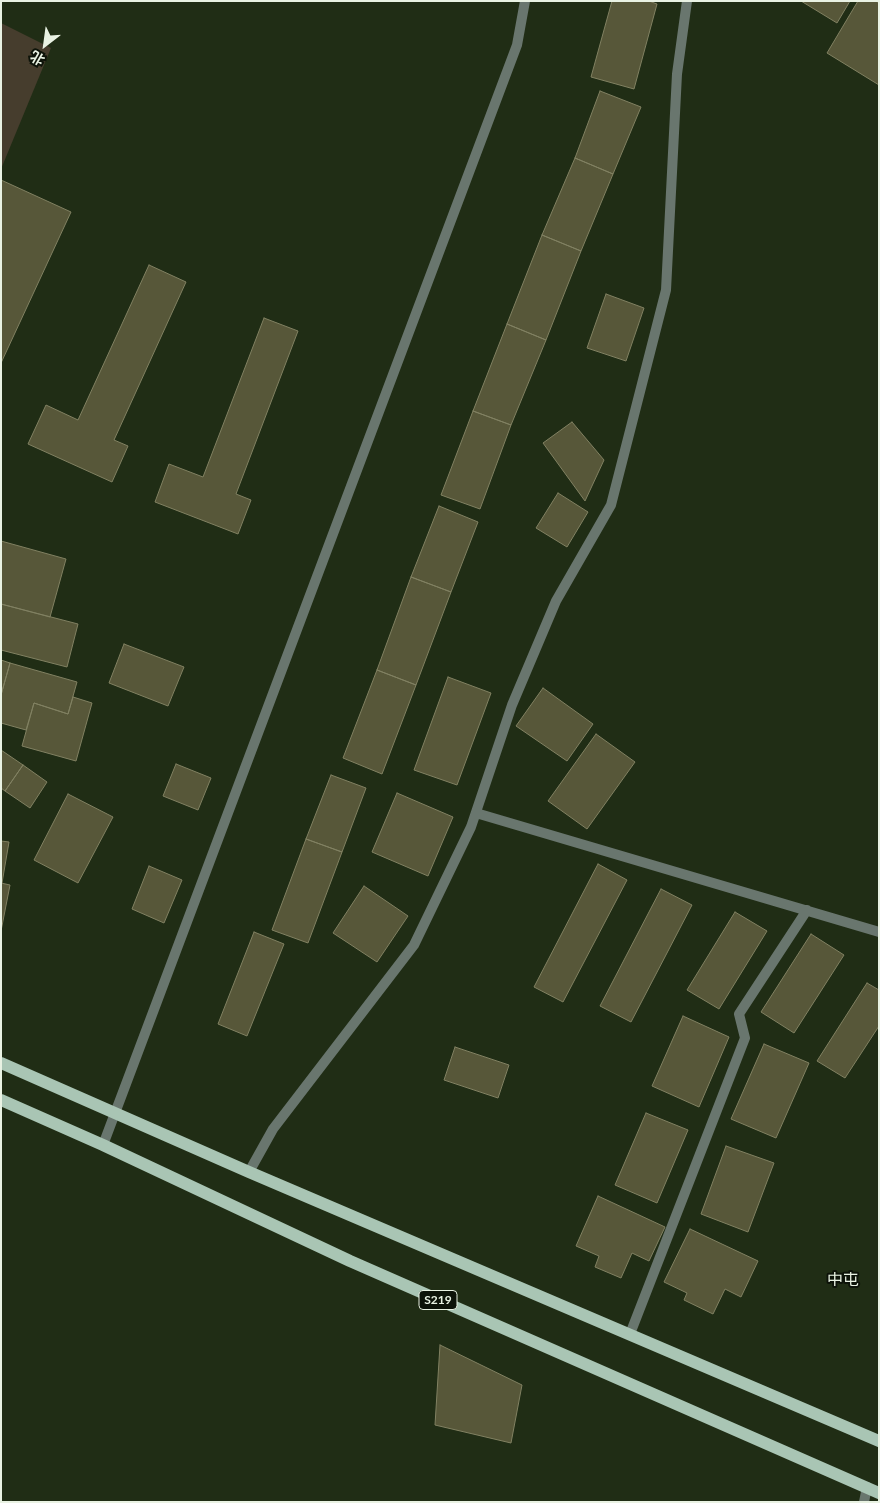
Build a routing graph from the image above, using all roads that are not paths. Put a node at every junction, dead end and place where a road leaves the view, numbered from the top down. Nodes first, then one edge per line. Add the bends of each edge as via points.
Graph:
1 (525, 1) edge
2 (688, 1) edge
3 (476, 813) junction
4 (807, 910) junction
5 (879, 932) edge
6 (1, 1063) edge
7 (1, 1100) edge
8 (115, 1113) junction
9 (103, 1145) junction
10 (249, 1172) junction
11 (630, 1334) junction
12 (879, 1441) edge
13 (867, 1487) junction
14 (879, 1493) edge
15 (864, 1502) edge

1 - 8 street via 517,45
2 - 3 street via 677,74 666,290 611,505 556,601 512,705
3 - 4 street
3 - 10 street via 414,945 273,1129
4 - 5 street
4 - 11 street via 739,1014 745,1038
6 - 8 main road
7 - 9 main road, S219
8 - 9 street
8 - 10 main road
9 - 13 main road, S219 via 350,1261
10 - 11 main road
11 - 12 main road
13 - 14 main road, S219
13 - 15 street

